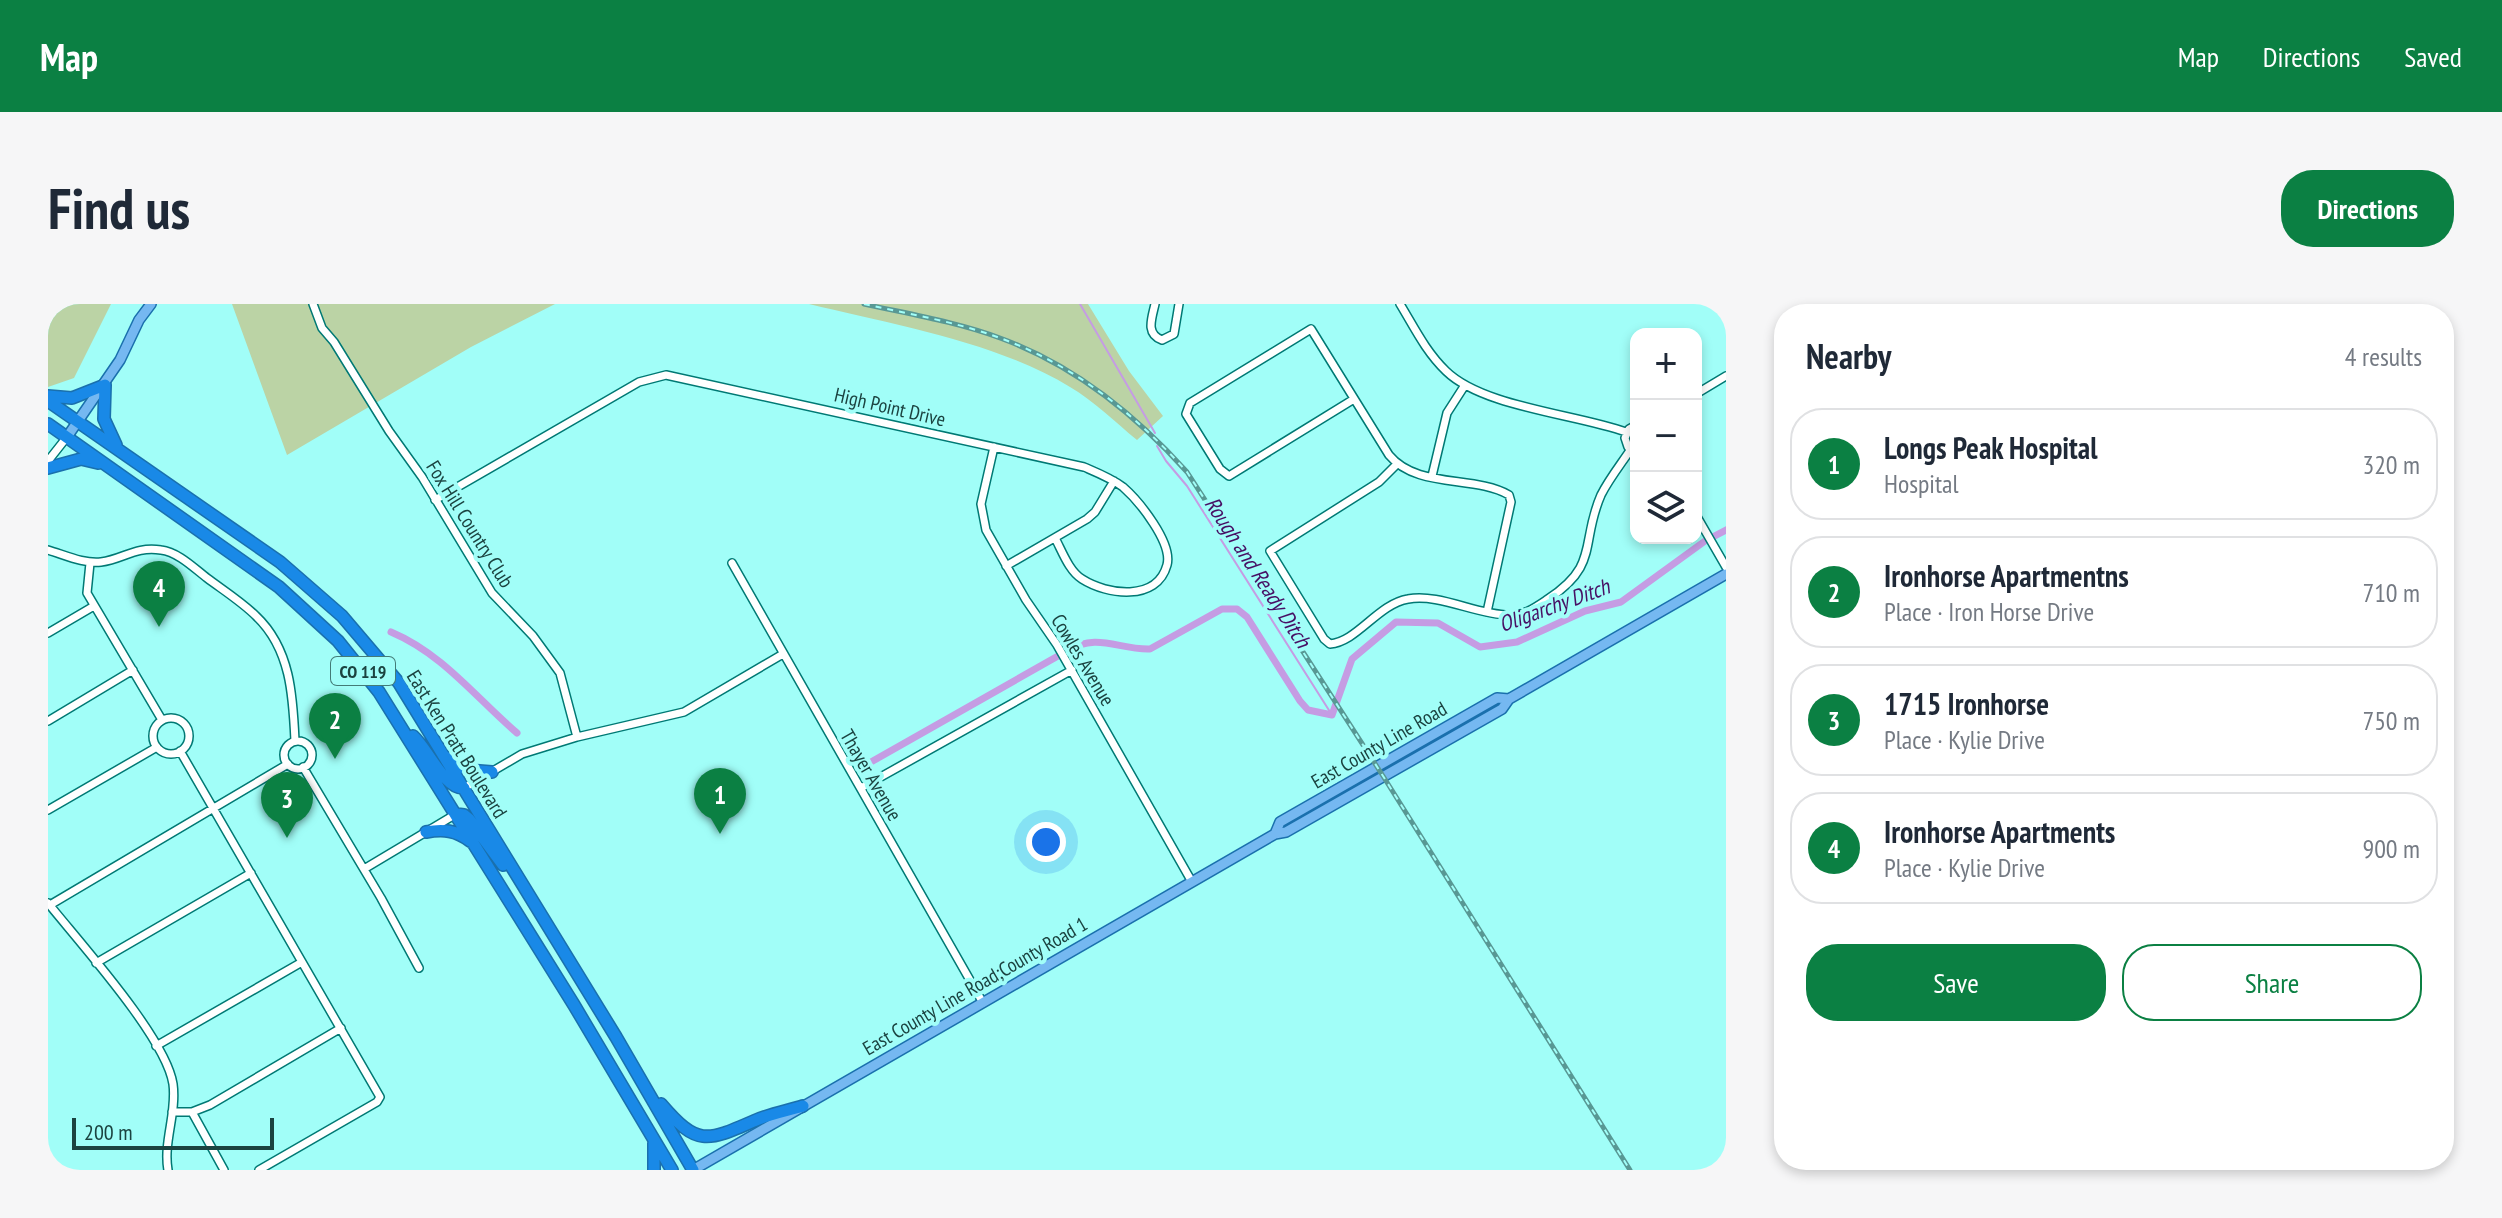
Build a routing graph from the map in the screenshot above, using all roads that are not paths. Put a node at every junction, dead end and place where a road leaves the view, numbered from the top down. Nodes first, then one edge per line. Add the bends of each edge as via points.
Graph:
1 (137, 304) edge
2 (151, 304) edge
3 (313, 304) edge
4 (1155, 304) edge
5 (1179, 304) edge
6 (1400, 304) edge
7 (139, 320) junction
8 (1726, 376) edge
9 (105, 385) junction
10 (1465, 385) junction
11 (1702, 390) edge
12 (48, 398) edge
13 (1354, 399) junction
14 (78, 422) junction
15 (48, 424) edge
16 (1630, 429) edge
17 (1626, 432) junction
18 (67, 437) junction
19 (1630, 446) edge
20 (994, 447) junction
21 (120, 450) junction
22 (1630, 455) edge
23 (48, 461) edge
24 (1397, 464) junction
25 (109, 467) junction
26 (48, 468) edge
27 (1432, 476) junction
28 (1114, 481) junction
29 (435, 500) junction
30 (1702, 525) edge
31 (1055, 538) junction
32 (48, 550) edge
33 (90, 563) junction
34 (732, 563) dead end
35 (1006, 566) junction
36 (1726, 567) edge
37 (1726, 574) edge
38 (94, 606) junction
39 (1487, 612) junction
40 (48, 633) edge
41 (783, 654) junction
42 (133, 670) junction
43 (1072, 670) junction
44 (162, 720) junction
45 (48, 721) edge
46 (401, 725) junction
47 (577, 737) junction
48 (295, 741) junction
49 (157, 747) junction
50 (180, 751) junction
51 (443, 754) junction
52 (288, 764) junction
53 (303, 767) junction
54 (492, 772) junction
55 (464, 788) junction
56 (861, 788) junction
57 (213, 809) junction
58 (48, 810) edge
59 (456, 814) junction
60 (426, 832) junction
61 (475, 845) junction
62 (364, 869) junction
63 (513, 870) junction
64 (251, 873) junction
65 (1192, 882) junction
66 (49, 904) edge
67 (302, 962) junction
68 (96, 963) junction
69 (419, 968) dead end
70 (983, 1003) junction
71 (341, 1028) junction
72 (156, 1046) junction
73 (643, 1083) junction
74 (803, 1106) junction
75 (172, 1112) junction
76 (192, 1112) junction
77 (653, 1138) junction
78 (168, 1170) edge
79 (224, 1170) edge
80 (259, 1170) edge
81 (654, 1170) edge
82 (672, 1170) edge
83 (693, 1170) edge

1 - 7 main road
2 - 7 main road
3 - 29 street, Fox Hill Country Club via 322,328
4 - 5 street via 1150,330 1162,340 1173,335
6 - 10 street via 1438,363
7 - 9 main road
8 - 11 street
9 - 12 highway via 72,398
9 - 14 main road
9 - 21 highway via 106,428
10 - 17 street via 1493,398
10 - 27 street via 1447,413
12 - 14 highway, East Ken Pratt Boulevard / CO 119
13 - 13 street via 1229,476 1187,416 1190,403 1311,329
13 - 24 street
14 - 18 main road
14 - 21 highway, East Ken Pratt Boulevard / CO 119
15 - 18 highway, East Ken Pratt Boulevard / CO 119
16 - 17 street
17 - 19 street
18 - 23 street
18 - 25 highway, East Ken Pratt Boulevard / CO 119
20 - 28 street, High Point Drive via 1084,467
20 - 29 street, High Point Drive via 666,375 639,382
20 - 35 street, Cowles Avenue via 983,517
21 - 51 highway, East Ken Pratt Boulevard / CO 119 via 280,562 331,606 399,683
22 - 39 street via 1602,493 1575,579 1525,612
24 - 27 street
24 - 39 street via 1379,482 1270,551 1332,645 1406,599
25 - 26 highway via 81,459
25 - 46 highway, East Ken Pratt Boulevard / CO 119 via 311,614 360,667
27 - 39 street via 1507,493 1511,502
28 - 31 street via 1095,512
28 - 31 street, High Point Drive via 1133,497 1167,548 1169,562 1156,582 1127,593 1082,579
29 - 47 street, Fox Hill Country Club via 492,593 560,673
30 - 36 street
31 - 35 street
32 - 33 street
33 - 38 street via 87,593
33 - 48 street via 134,550 164,550 256,615 287,668
34 - 41 street, Thayer Avenue
35 - 43 street, Cowles Avenue
37 - 65 main road, East County Line Road;County Road 1 via 1509,699 1502,709
38 - 40 street
38 - 42 street
41 - 47 street via 684,712
41 - 56 street, Thayer Avenue
42 - 44 street
42 - 45 street
43 - 56 street
43 - 65 street, Cowles Avenue
44 - 49 street via 153,734
44 - 50 street via 177,719 187,727 189,739
46 - 55 highway via 447,781
46 - 59 highway, East Ken Pratt Boulevard / CO 119
47 - 54 street via 522,754
48 - 52 street via 285,749
48 - 53 street via 306,744 311,753
49 - 50 street via 166,753
49 - 58 street
50 - 57 street
51 - 54 highway via 467,770
51 - 55 highway, East Ken Pratt Boulevard / CO 119
52 - 53 street
52 - 57 street
53 - 62 street
54 - 55 street
55 - 63 highway, East Ken Pratt Boulevard / CO 119
56 - 70 street, Thayer Avenue
57 - 64 street
57 - 66 street
59 - 60 street
59 - 61 highway, East Ken Pratt Boulevard / CO 119
59 - 63 highway via 469,819 506,870
60 - 61 highway via 454,832
60 - 62 street
61 - 77 highway, East Ken Pratt Boulevard / CO 119
62 - 69 street
63 - 73 highway, East Ken Pratt Boulevard / CO 119
64 - 67 street
64 - 68 street
65 - 70 main road, East County Line Road;County Road 1
66 - 68 street
67 - 71 street
67 - 72 street
68 - 72 street
70 - 74 main road, East County Line Road;County Road 1
71 - 76 street
71 - 80 street via 380,1097
72 - 75 street via 173,1084
73 - 74 highway via 689,1133 701,1136 716,1137
73 - 83 highway, East Ken Pratt Boulevard / CO 119
74 - 83 main road, East County Line Road;County Road 1
75 - 76 street
75 - 78 street
76 - 79 street
77 - 81 highway
77 - 82 highway, East Ken Pratt Boulevard / CO 119

